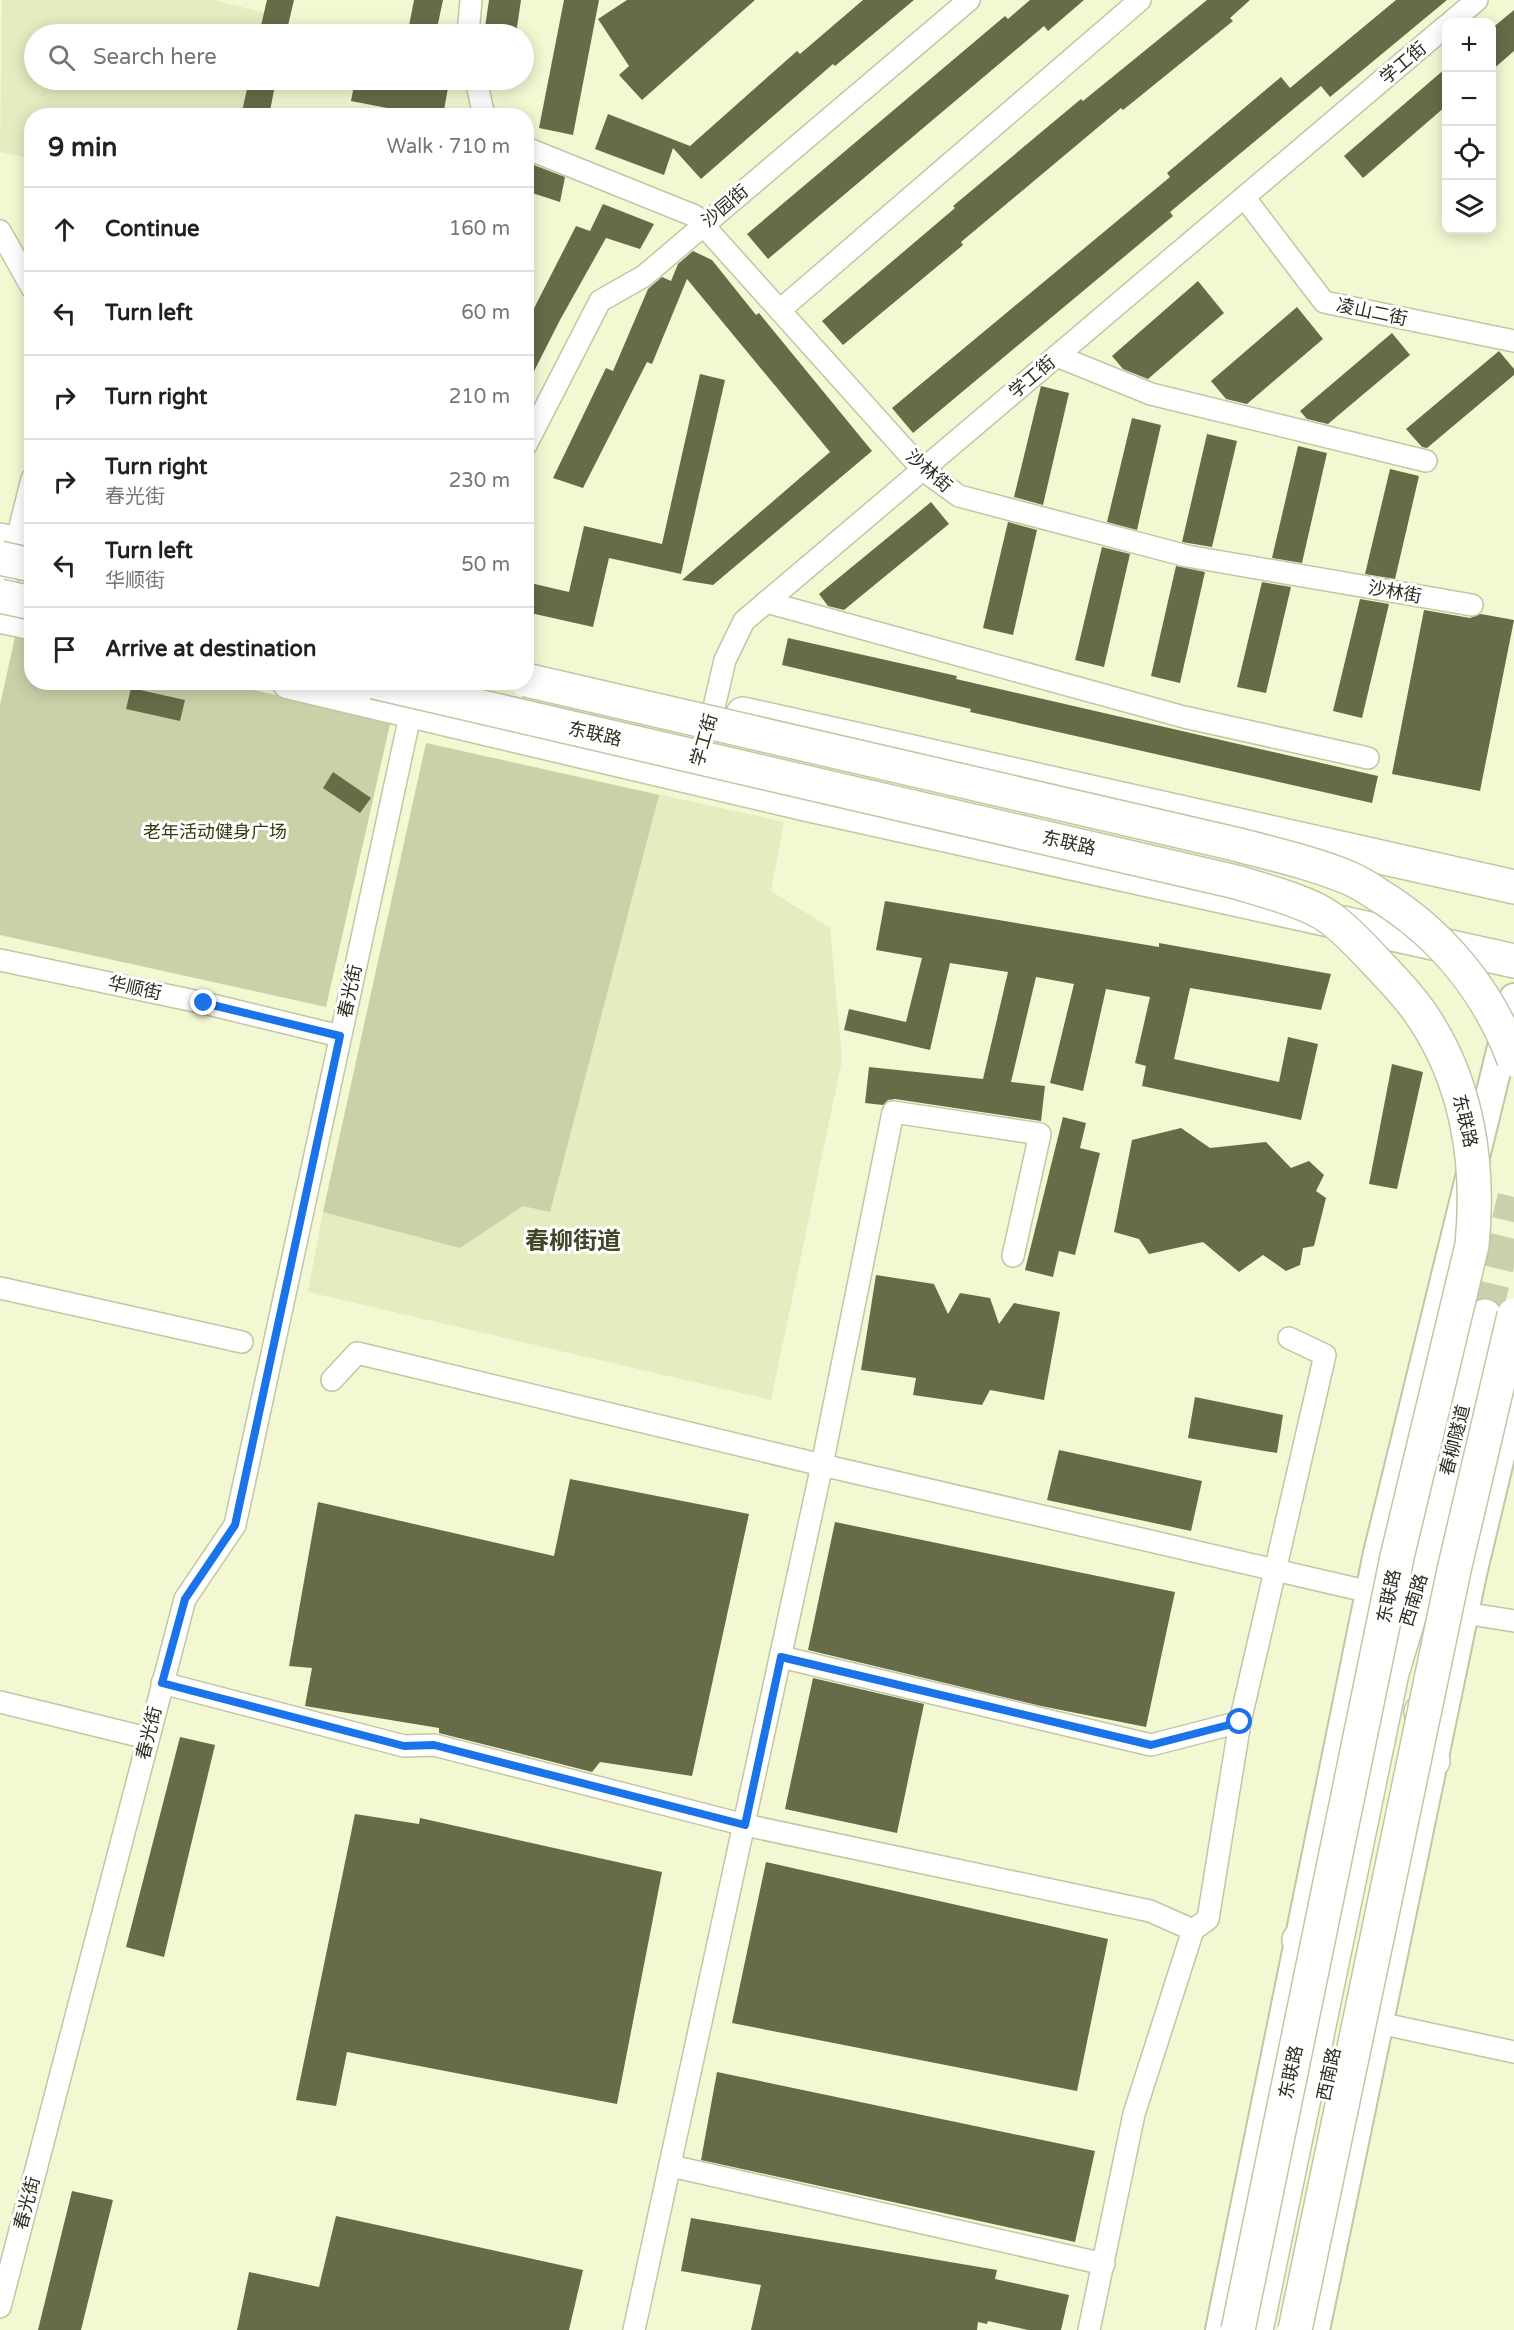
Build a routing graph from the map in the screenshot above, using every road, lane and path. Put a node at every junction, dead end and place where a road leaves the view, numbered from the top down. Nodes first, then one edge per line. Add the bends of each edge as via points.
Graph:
1 (471, 0) edge
2 (969, 0) edge
3 (1140, 0) edge
4 (1477, 0) edge
5 (1456, 18) edge
6 (469, 24) edge
7 (1442, 29) edge
8 (478, 90) edge
9 (482, 108) edge
10 (534, 151) edge
11 (1244, 197) junction
12 (703, 224) junction
13 (0, 231) edge
14 (24, 274) edge
15 (780, 310) junction
16 (1514, 341) edge
17 (1057, 356) junction
18 (534, 429) edge
19 (1426, 461) dead end
20 (922, 470) junction
21 (24, 513) edge
22 (16, 551) edge
23 (0, 596) edge
24 (24, 601) edge
25 (766, 602) junction
26 (1472, 605) dead end
27 (0, 606) edge
28 (0, 616) edge
29 (24, 621) edge
30 (534, 666) edge
31 (534, 682) edge
32 (323, 690) edge
33 (408, 690) edge
34 (714, 707) junction
35 (411, 711) junction
36 (1368, 758) dead end
37 (693, 777) junction
38 (1514, 887) edge
39 (0, 960) edge
40 (1514, 962) edge
41 (1514, 998) edge
42 (340, 1036) junction
43 (1514, 1060) edge
44 (1013, 1256) dead end
45 (0, 1288) edge
46 (1499, 1316) edge
47 (1289, 1338) dead end
48 (242, 1342) dead end
49 (332, 1380) dead end
50 (1514, 1398) edge
51 (822, 1465) junction
52 (1425, 1564) joint
53 (1275, 1570) junction
54 (1370, 1592) junction
55 (1464, 1613) junction
56 (1514, 1621) edge
57 (781, 1657) junction
58 (1402, 1675) junction
59 (162, 1683) junction
60 (0, 1702) edge
61 (1240, 1722) junction
62 (147, 1738) junction
63 (1433, 1761) junction
64 (745, 1825) junction
65 (1346, 1894) junction
66 (1193, 1930) junction
67 (1297, 1949) junction
68 (1379, 2023) junction
69 (1514, 2052) edge
70 (671, 2166) junction
71 (1104, 2264) junction
72 (0, 2307) edge
73 (634, 2330) edge
74 (1089, 2330) edge
75 (1220, 2330) edge
76 (1238, 2330) edge
77 (1256, 2330) edge
78 (1275, 2330) edge
79 (1294, 2330) edge
80 (1315, 2330) edge

1 - 6 street
2 - 12 street, 沙园街
3 - 15 street
4 - 5 street
7 - 11 street, 学工街
8 - 9 street
10 - 12 street, 沙林街 via 695,216
11 - 16 street, 凌山二街 via 1324,302
11 - 17 street, 学工街
12 - 15 street, 沙林街
12 - 18 street, 沙园街 via 644,276 600,301
13 - 14 street
15 - 20 street, 沙林街
17 - 19 street via 1151,394
17 - 20 street, 学工街
20 - 25 street, 学工街
20 - 26 street, 沙林街 via 959,496 1187,556
21 - 22 street
22 - 27 street
23 - 24 main road, bridge
25 - 34 street, 学工街 via 744,621 725,660
25 - 36 street via 1184,717
28 - 29 main road
30 - 34 main road
31 - 43 main road, 东联路, bridge via 1235,844 1351,878 1425,928 1454,957 1503,1029
32 - 35 main road
33 - 76 main road, 东联路, bridge via 1236,882 1287,898 1328,917 1365,950 1420,1012 1438,1040 1464,1106 1470,1136 1476,1207 1472,1245 1397,1557
34 - 37 street, 学工街
34 - 38 main road
35 - 37 main road
35 - 42 street, 春光街
37 - 40 main road
39 - 42 street, 华顺街
41 - 54 main road
42 - 59 street, 春光街 via 235,1525 185,1599
44 - 51 street via 1040,1134 893,1112
45 - 48 street
46 - 52 main road, 春柳隧道
46 - 79 main road, bridge via 1454,1570
47 - 53 street via 1325,1355
49 - 51 street via 357,1353
50 - 55 main road
51 - 53 street
51 - 57 street
52 - 58 main road, 西南路
53 - 54 street
53 - 61 street
54 - 58 main road
54 - 67 main road
55 - 56 street
55 - 58 main road
55 - 63 main road
57 - 61 street via 1151,1745
57 - 64 street
58 - 63 main road
58 - 65 main road, 西南路
58 - 78 main road, 西南路
59 - 62 street, 春光街
59 - 64 street via 404,1746 434,1745
60 - 62 street
61 - 66 street via 1208,1919
62 - 72 street, 春光街
63 - 68 main road
64 - 66 street via 1150,1911
64 - 70 street
65 - 67 main road
65 - 77 main road, 西南路
66 - 71 street via 1134,2114
67 - 75 main road
68 - 69 street
68 - 80 main road
70 - 71 street
70 - 73 street
71 - 74 street

